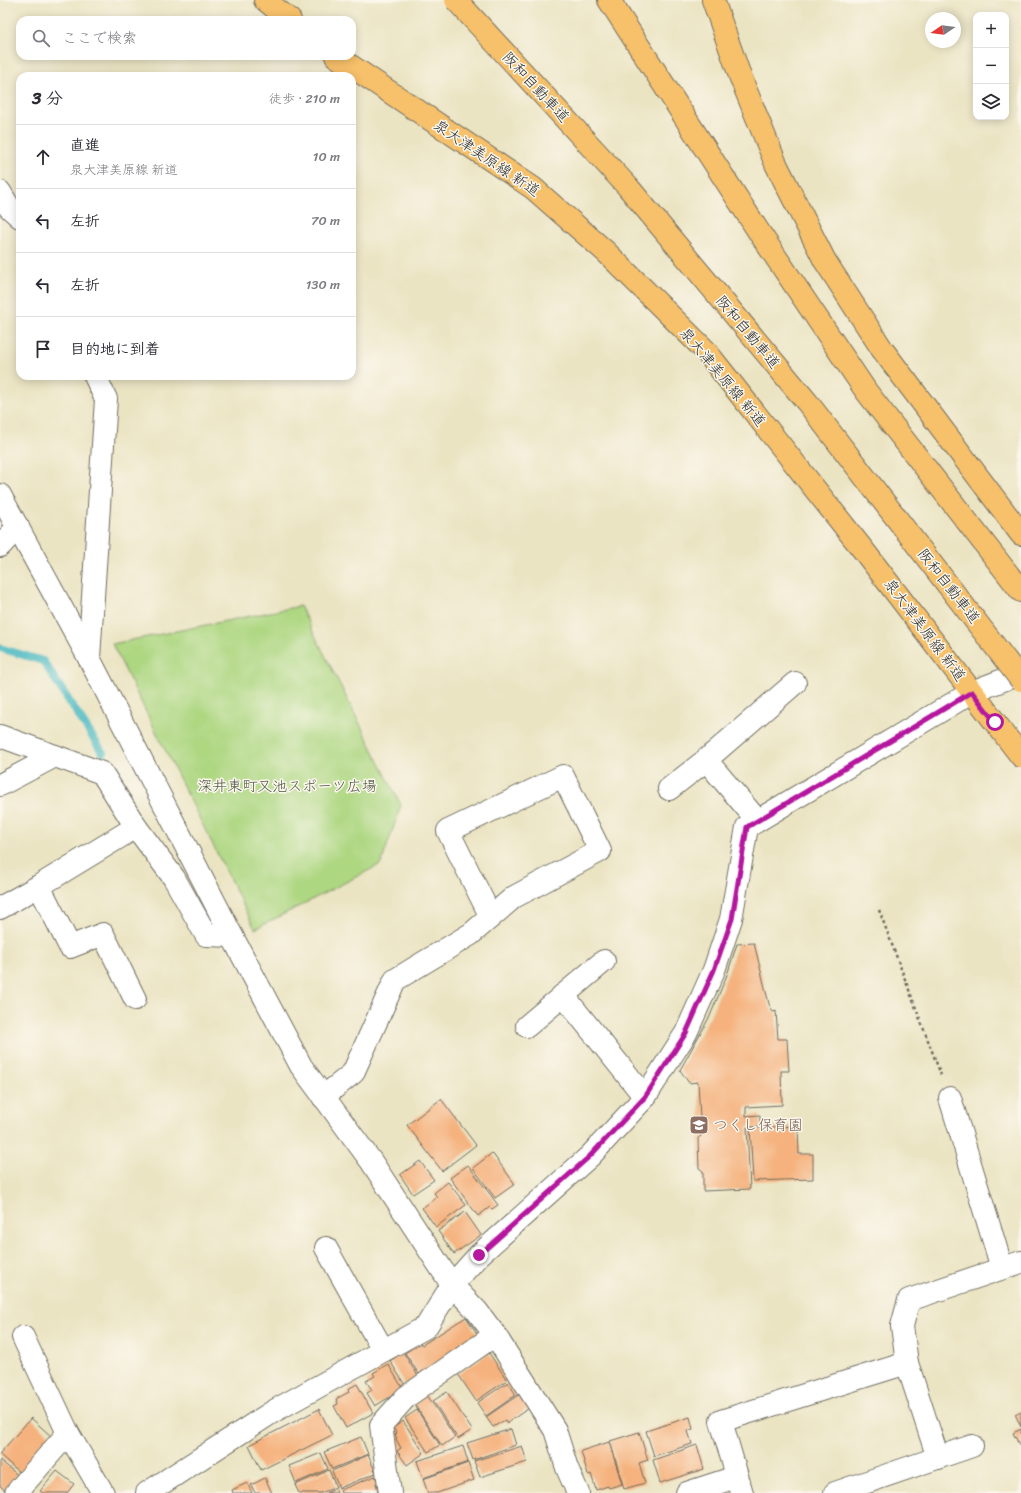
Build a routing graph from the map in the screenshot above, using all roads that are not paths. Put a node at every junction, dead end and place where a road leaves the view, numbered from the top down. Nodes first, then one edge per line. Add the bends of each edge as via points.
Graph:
1 (264, 0) edge
2 (456, 0) edge
3 (609, 0) edge
4 (712, 0) edge
5 (285, 16) edge
6 (342, 60) edge
7 (0, 192) edge
8 (16, 214) edge
9 (97, 380) edge
10 (0, 495) edge
11 (18, 526) junction
12 (1021, 534) edge
13 (0, 546) edge
14 (1021, 591) edge
15 (89, 658) junction
16 (1021, 672) edge
17 (1021, 680) edge
18 (795, 683) dead end
19 (972, 692) junction
20 (0, 736) edge
21 (55, 756) junction
22 (1021, 756) edge
23 (706, 760) junction
24 (0, 785) edge
25 (669, 789) dead end
26 (757, 820) junction
27 (136, 827) junction
28 (39, 886) junction
29 (0, 908) edge
30 (491, 917) junction
31 (232, 936) junction
32 (604, 961) dead end
33 (563, 995) junction
34 (135, 999) dead end
35 (527, 1026) dead end
36 (324, 1097) junction
37 (645, 1097) junction
38 (950, 1098) road end
39 (326, 1248) dead end
40 (1011, 1265) edge
41 (452, 1286) junction
42 (495, 1335) junction
43 (23, 1337) dead end
44 (383, 1350) junction
45 (907, 1363) junction
46 (68, 1432) junction
47 (972, 1446) dead end
48 (938, 1458) junction
49 (739, 1485) edge
50 (866, 1489) edge
51 (16, 1493) edge
52 (103, 1493) edge
53 (148, 1493) edge
54 (390, 1493) edge
55 (578, 1493) edge
56 (687, 1493) edge
57 (835, 1493) edge

1 - 5 main road
2 - 17 main road, 阪和自動車道, bridge via 628,187 807,402
3 - 14 main road via 759,232 866,391
4 - 12 main road via 776,164 825,261 882,349
6 - 19 main road, 泉大津美原線 新道 via 533,188 606,252 699,345 864,551
7 - 8 street
9 - 15 street via 106,399
10 - 11 street
11 - 13 street
11 - 15 street
15 - 31 street
16 - 19 street
18 - 23 street
19 - 22 main road, 泉大津美原線 新道
19 - 26 street
20 - 21 street
21 - 24 street
21 - 27 street via 102,773
23 - 25 street
23 - 26 street
26 - 37 street via 747,827 732,919 714,970 686,1033
27 - 28 street
27 - 31 street via 174,878 206,934
28 - 29 street
28 - 34 street via 70,947 103,934
30 - 30 street via 514,897 600,851 563,776 448,831
30 - 36 street via 471,934 396,980 353,1073
31 - 36 street via 301,1066
32 - 33 street
33 - 35 street
33 - 37 street
36 - 41 street via 371,1161
37 - 41 street via 590,1156 479,1255
38 - 40 street
39 - 44 street
40 - 45 street via 909,1300 902,1326
41 - 42 street via 477,1311
41 - 44 street via 426,1327
42 - 54 street via 406,1397 382,1425
42 - 55 street via 555,1430
43 - 46 street
44 - 53 street via 274,1411
45 - 48 street
45 - 49 street via 721,1421
46 - 51 street
46 - 52 street
47 - 48 street
48 - 50 street
49 - 56 street
50 - 57 street

